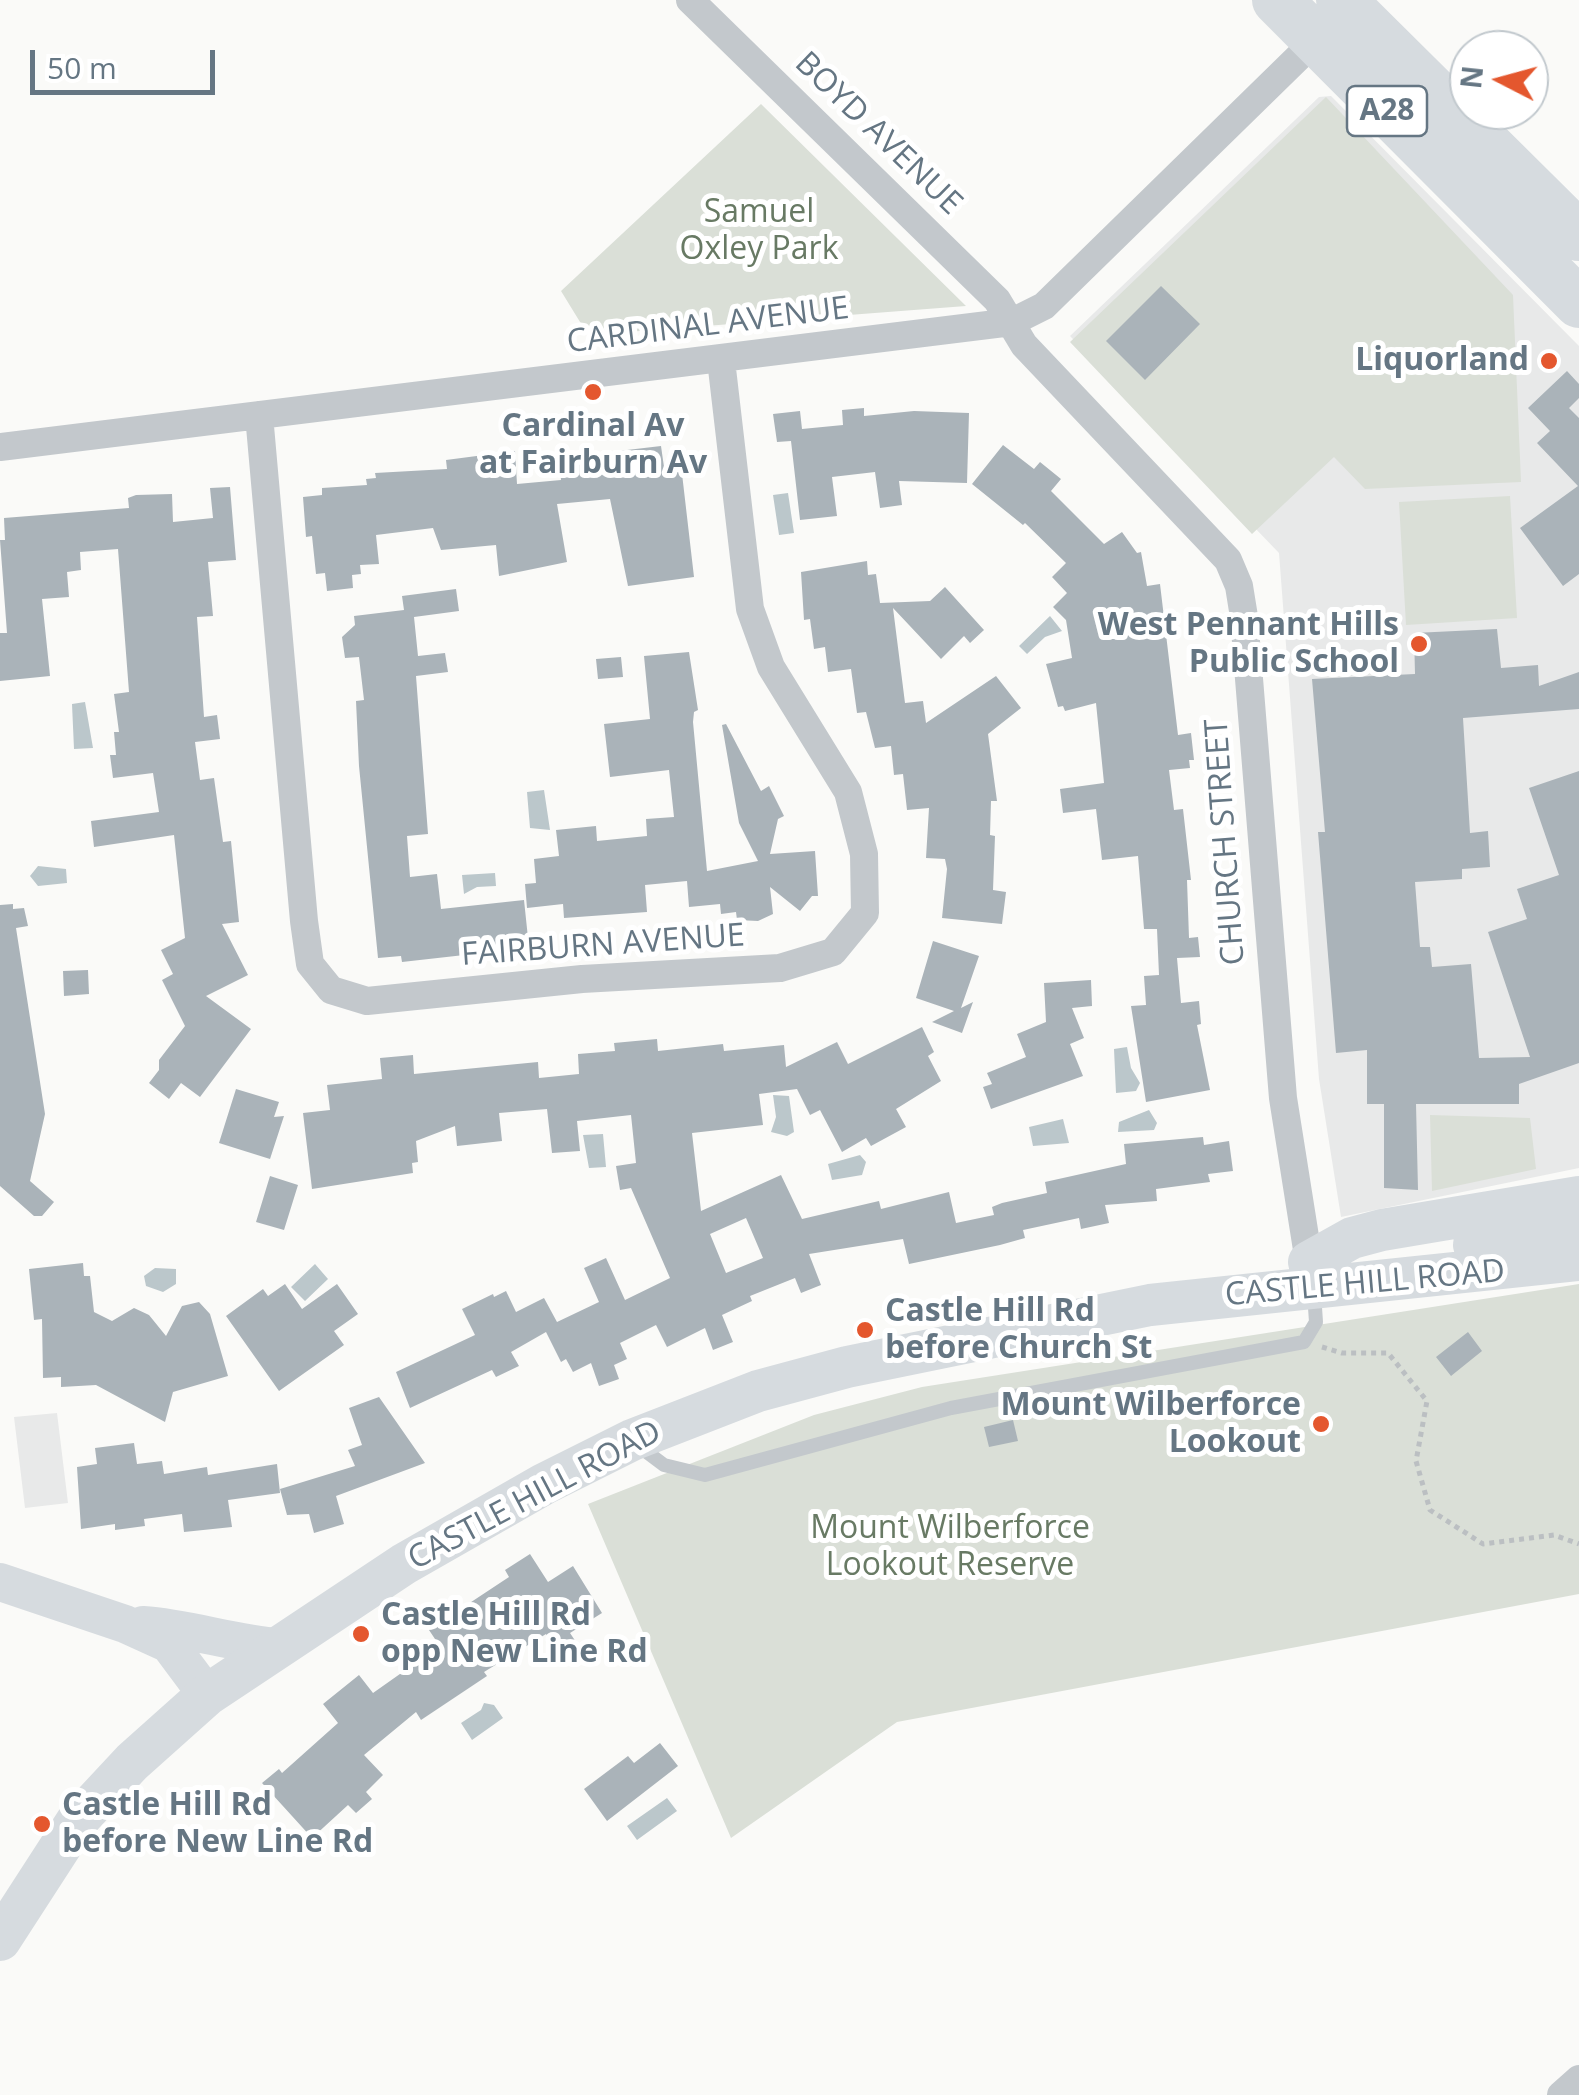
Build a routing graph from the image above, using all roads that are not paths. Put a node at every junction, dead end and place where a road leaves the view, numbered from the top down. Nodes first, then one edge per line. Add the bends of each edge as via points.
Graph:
1 (690, 0) edge
2 (1276, 0) edge
3 (1340, 21) edge
4 (1579, 236) edge
5 (1579, 303) edge
6 (1012, 322) junction
7 (721, 360) junction
8 (259, 415) junction
9 (0, 448) edge
10 (1579, 1198) edge
11 (1579, 1230) edge
12 (1579, 1260) edge
13 (1311, 1275) junction
14 (632, 1440) junction
15 (0, 1582) edge
16 (125, 1624) junction
17 (280, 1647) junction
18 (207, 1696) junction
19 (0, 1940) edge
20 (1579, 2080) edge
21 (1561, 2095) edge

1 - 6 street, BOYD AVENUE
2 - 3 highway, A28
3 - 4 highway, A28
3 - 5 highway, A28
3 - 6 street, CARDINAL AVENUE via 1044,306
6 - 7 street, CARDINAL AVENUE
6 - 13 street, CHURCH STREET via 1029,350 1228,560 1239,586 1279,1062
7 - 8 street, CARDINAL AVENUE
7 - 8 street, FAIRBURN AVENUE via 750,609 772,667 848,792 864,854 865,913 834,952 780,968 367,1001 331,990 310,964 304,920
8 - 9 street, CARDINAL AVENUE
10 - 13 main road via 1367,1234
11 - 13 main road, CASTLE HILL ROAD
12 - 13 main road, CASTLE HILL ROAD
13 - 14 main road, CASTLE HILL ROAD via 847,1367 758,1391
13 - 14 lane via 1316,1322 1304,1342 951,1408 705,1475 664,1465
14 - 17 main road, CASTLE HILL ROAD via 404,1564
15 - 16 main road
16 - 17 main road
16 - 18 main road via 169,1644
17 - 18 main road, CASTLE HILL ROAD
18 - 19 main road, CASTLE HILL ROAD via 78,1821
20 - 21 street

